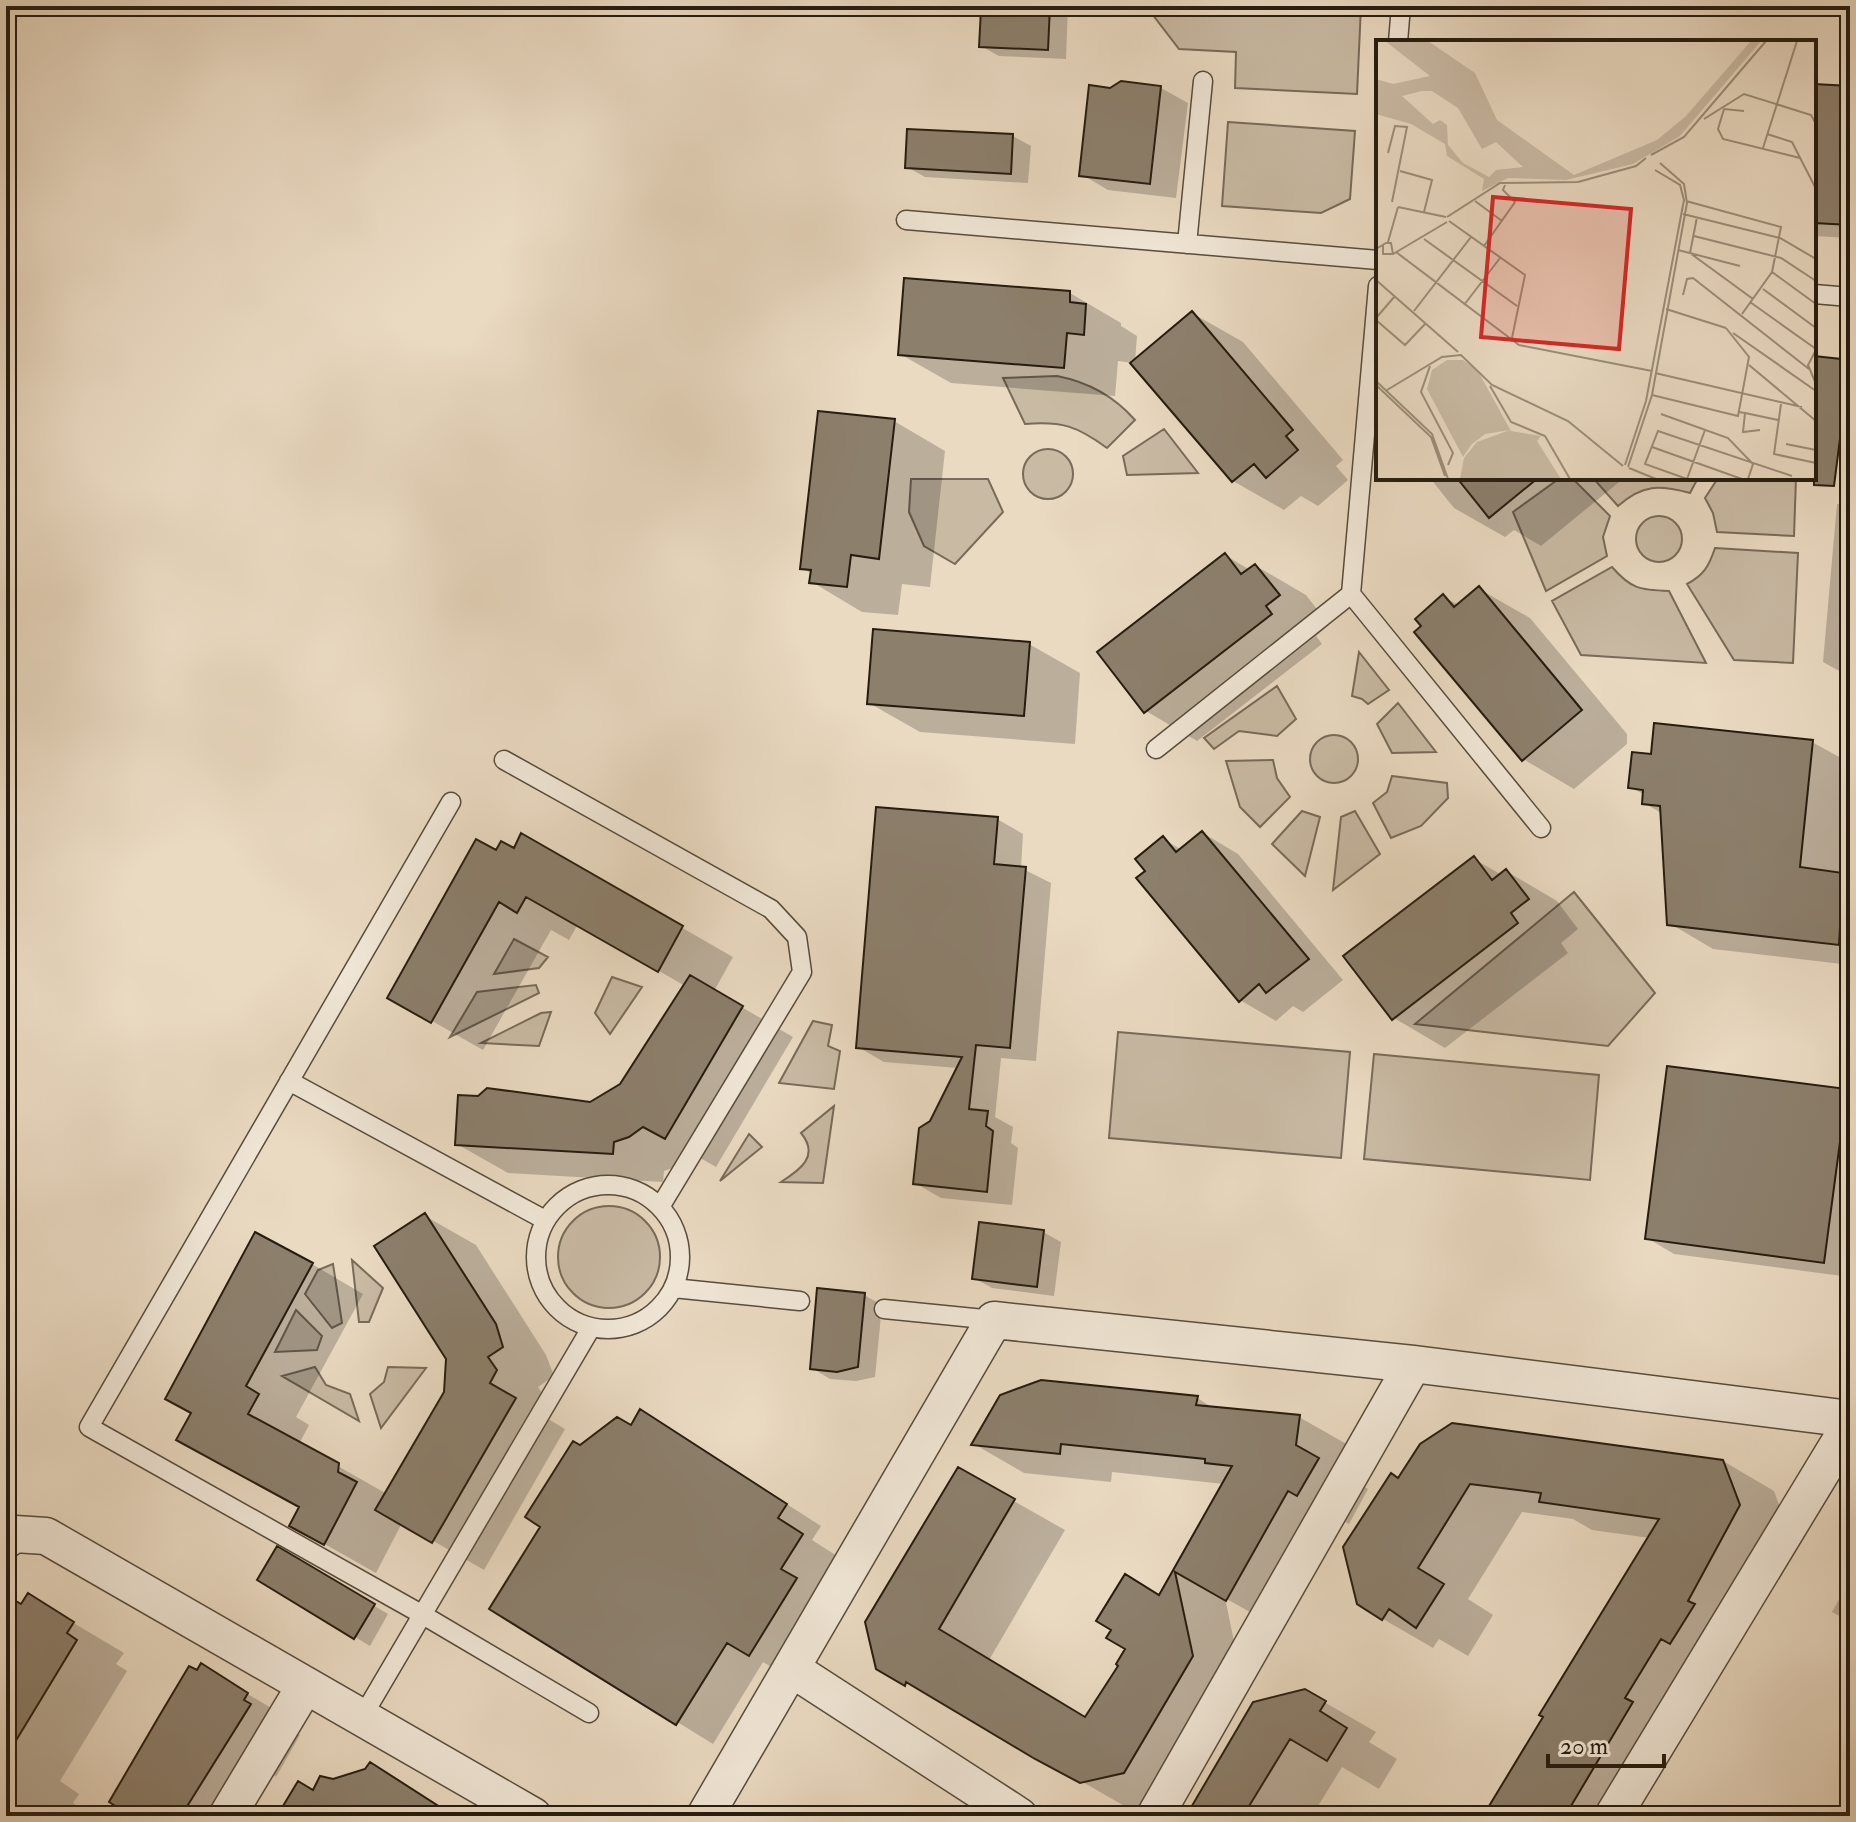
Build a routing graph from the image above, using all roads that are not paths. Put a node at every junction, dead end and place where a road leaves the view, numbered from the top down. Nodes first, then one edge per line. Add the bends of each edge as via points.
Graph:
1 (1401, 6) edge
2 (1398, 40) edge
3 (1203, 81) dead end
4 (906, 220) dead end
5 (1187, 244) junction
6 (1376, 260) edge
7 (1816, 294) edge
8 (1850, 297) edge
9 (1376, 309) edge
10 (1351, 594) junction
11 (1156, 749) dead end
12 (504, 760) dead end
13 (451, 802) dead end
14 (1541, 828) dead end
15 (289, 1081) junction
16 (660, 1207) junction
17 (545, 1220) junction
18 (673, 1288) junction
19 (800, 1301) dead end
20 (884, 1309) dead end
21 (994, 1320) junction
22 (591, 1328) junction
23 (1413, 1364) junction
24 (1850, 1422) edge
25 (6, 1540) edge
26 (423, 1615) junction
27 (792, 1669) junction
28 (305, 1686) junction
29 (589, 1713) dead end
30 (361, 1719) junction
31 (227, 1816) edge
32 (533, 1816) edge
33 (705, 1816) edge
34 (1019, 1816) edge
35 (1155, 1816) edge
36 (1613, 1816) edge

1 - 2 lane
3 - 5 lane
4 - 5 lane
5 - 6 lane
7 - 8 lane
9 - 10 lane
10 - 11 lane
10 - 14 lane
12 - 16 lane via 771,909 797,937 802,972
13 - 15 lane
15 - 17 lane
15 - 26 lane via 89,1427
16 - 17 lane via 643,1193 599,1184 578,1190
16 - 18 lane via 680,1247
17 - 22 lane via 535,1264 541,1286 553,1305
18 - 19 lane
18 - 22 lane via 639,1323
20 - 21 lane
21 - 23 street
21 - 27 street
22 - 26 lane
23 - 24 street
23 - 35 street
24 - 36 street
25 - 28 street via 15,1534 46,1536
26 - 29 lane
26 - 30 lane
27 - 33 street
27 - 34 street
28 - 30 street
28 - 31 street
30 - 32 street

